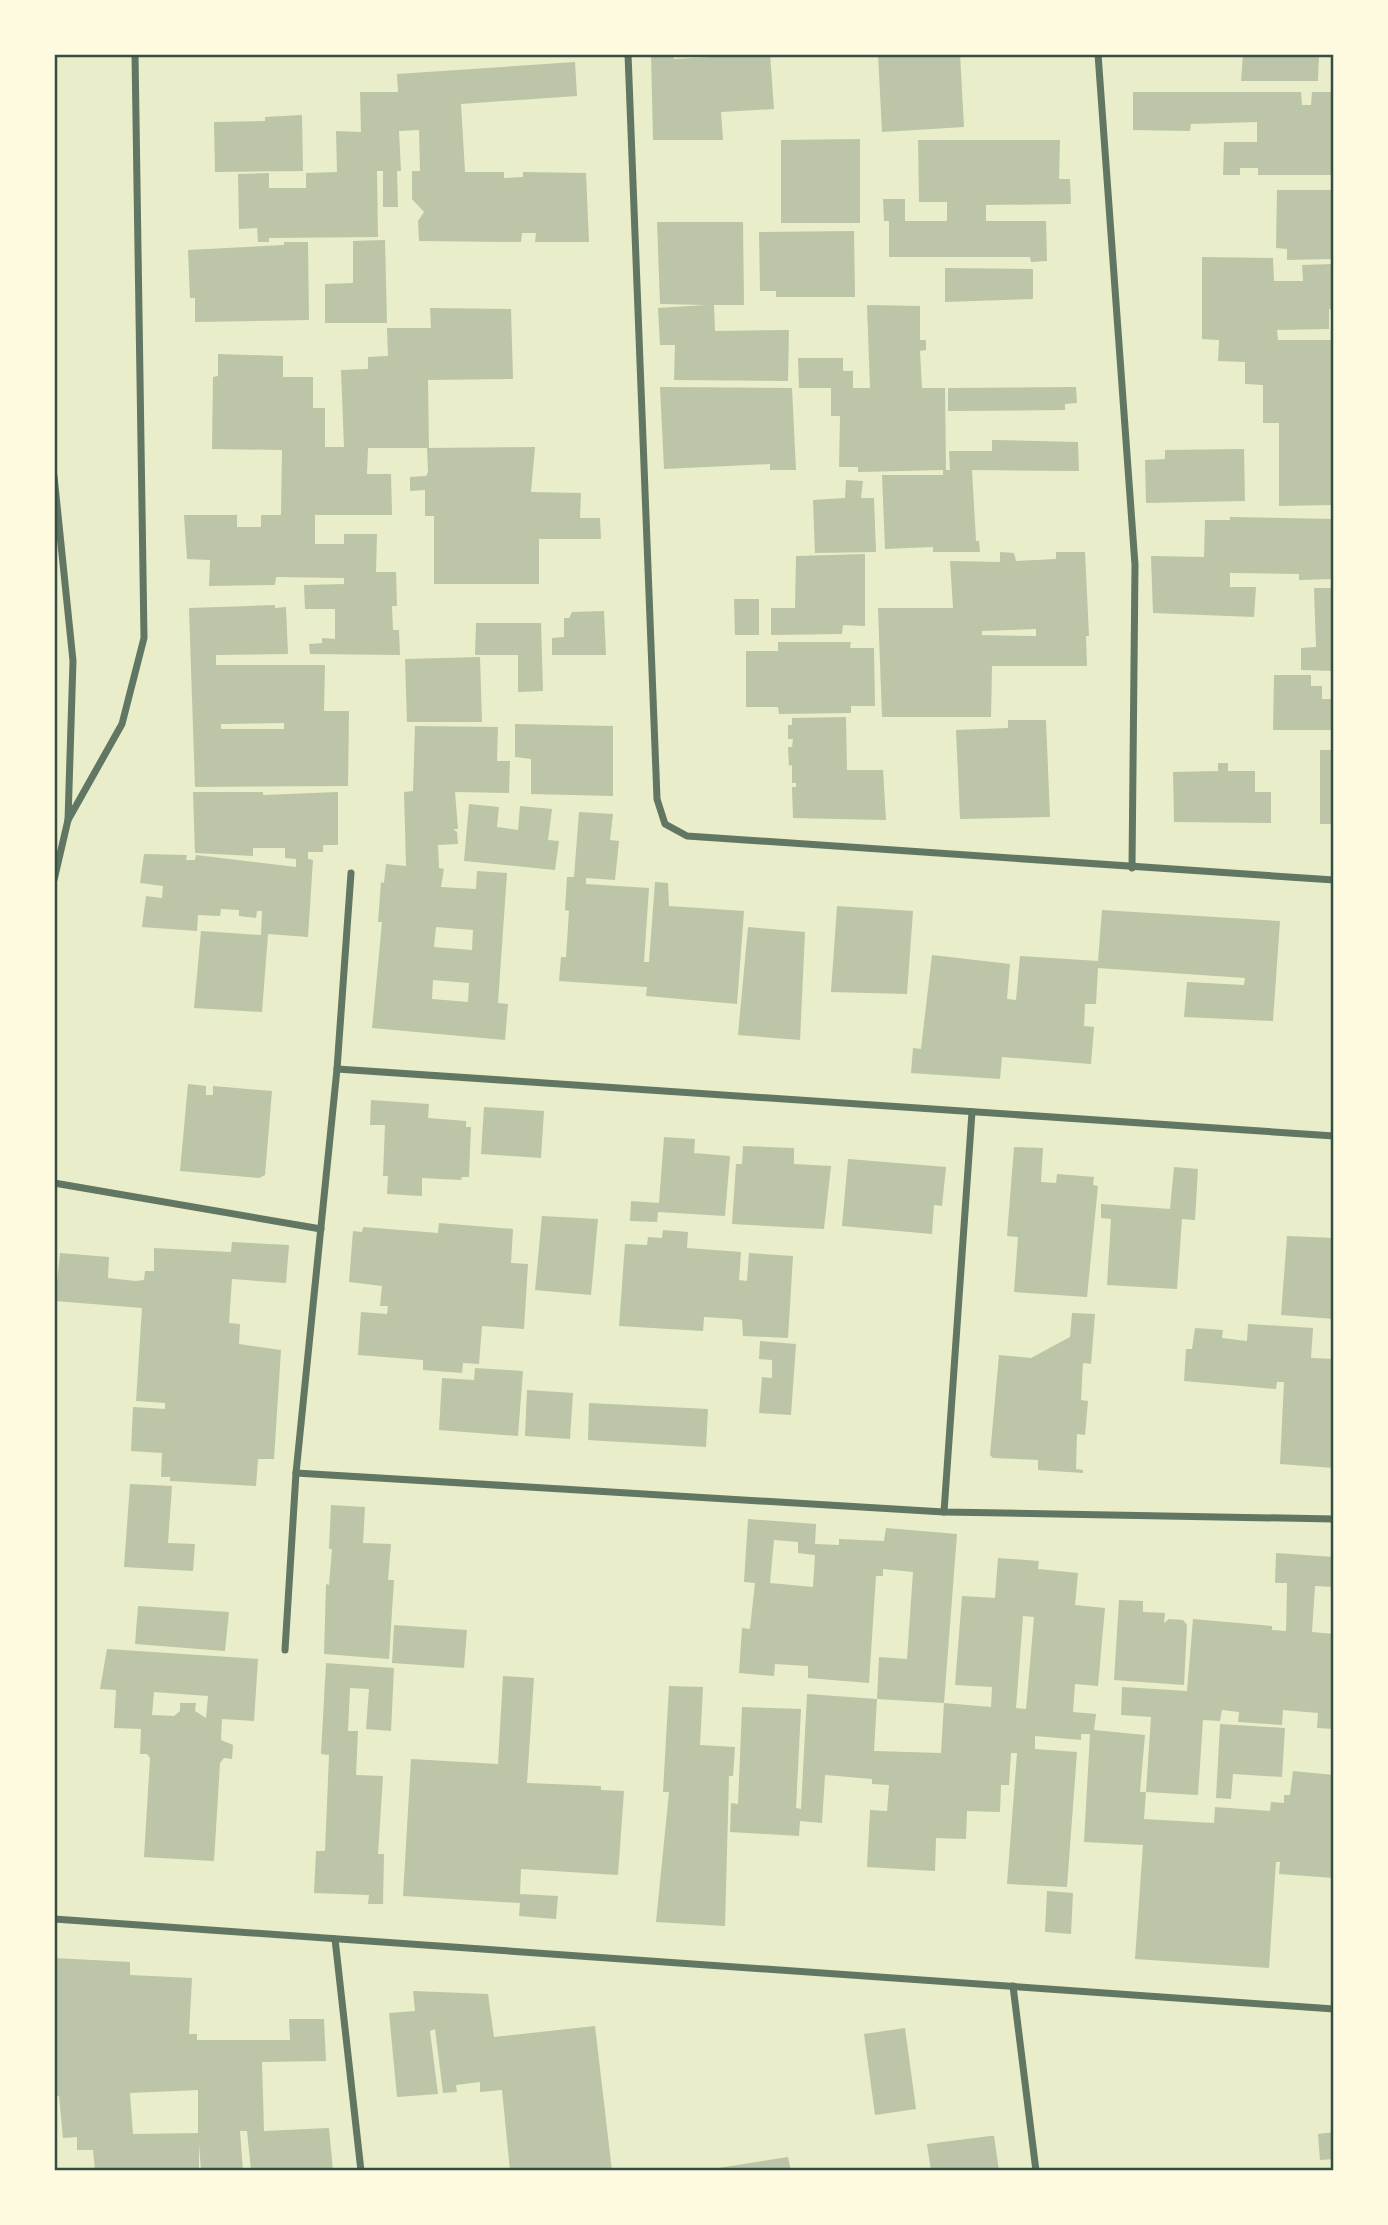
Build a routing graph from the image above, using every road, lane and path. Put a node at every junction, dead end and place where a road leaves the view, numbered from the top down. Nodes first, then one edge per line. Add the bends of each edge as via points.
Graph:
1 (135, 54) edge
2 (628, 54) edge
3 (1098, 54) edge
4 (54, 476) edge
5 (68, 820) junction
6 (1132, 868) junction
7 (351, 873) dead end
8 (54, 880) edge
9 (1334, 880) edge
10 (337, 1069) junction
11 (972, 1112) junction
12 (1334, 1136) edge
13 (54, 1183) edge
14 (321, 1229) junction
15 (296, 1473) junction
16 (944, 1512) junction
17 (1334, 1519) edge
18 (285, 1650) dead end
19 (54, 1919) edge
20 (335, 1939) junction
21 (1013, 1986) junction
22 (1334, 2009) edge
23 (361, 2171) edge
24 (1036, 2171) edge

1 - 5 street via 145,638 122,724
2 - 6 street via 657,799 665,824 687,836
3 - 6 street via 1135,565
4 - 5 street via 73,661
5 - 8 street
6 - 9 street
7 - 10 street
10 - 11 street
10 - 14 street
11 - 12 street
11 - 16 street
13 - 14 street
14 - 15 street
15 - 16 street
15 - 18 street
16 - 17 street
19 - 20 street
20 - 21 street
20 - 23 street
21 - 22 street
21 - 24 street

